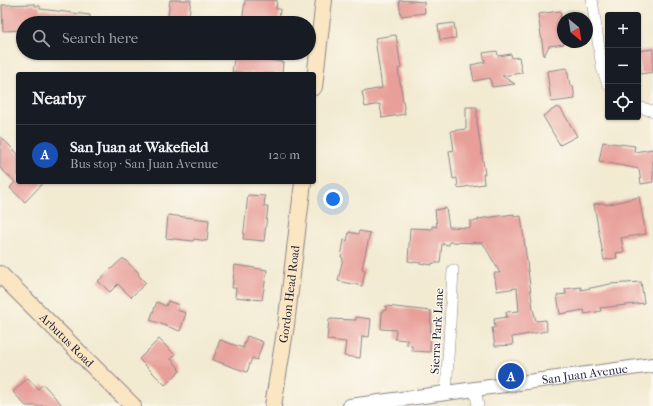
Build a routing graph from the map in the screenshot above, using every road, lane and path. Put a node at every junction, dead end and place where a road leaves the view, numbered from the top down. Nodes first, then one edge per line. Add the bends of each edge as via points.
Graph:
1 (324, 0) edge
2 (592, 0) edge
3 (316, 72) edge
4 (605, 76) edge
5 (641, 108) edge
6 (653, 111) edge
7 (303, 184) edge
8 (453, 270) dead end
9 (0, 274) edge
10 (653, 365) edge
11 (475, 389) junction
12 (446, 394) junction
13 (133, 406) edge
14 (274, 406) edge
15 (350, 406) edge
16 (478, 406) edge

1 - 3 main road
2 - 4 street
5 - 6 street
7 - 14 main road, Gordon Head Road
8 - 12 street, Sierra Park Lane
9 - 13 main road, Arbutus Road
10 - 11 street, San Juan Avenue
11 - 12 street, San Juan Avenue
11 - 16 street
12 - 15 street, San Juan Avenue

